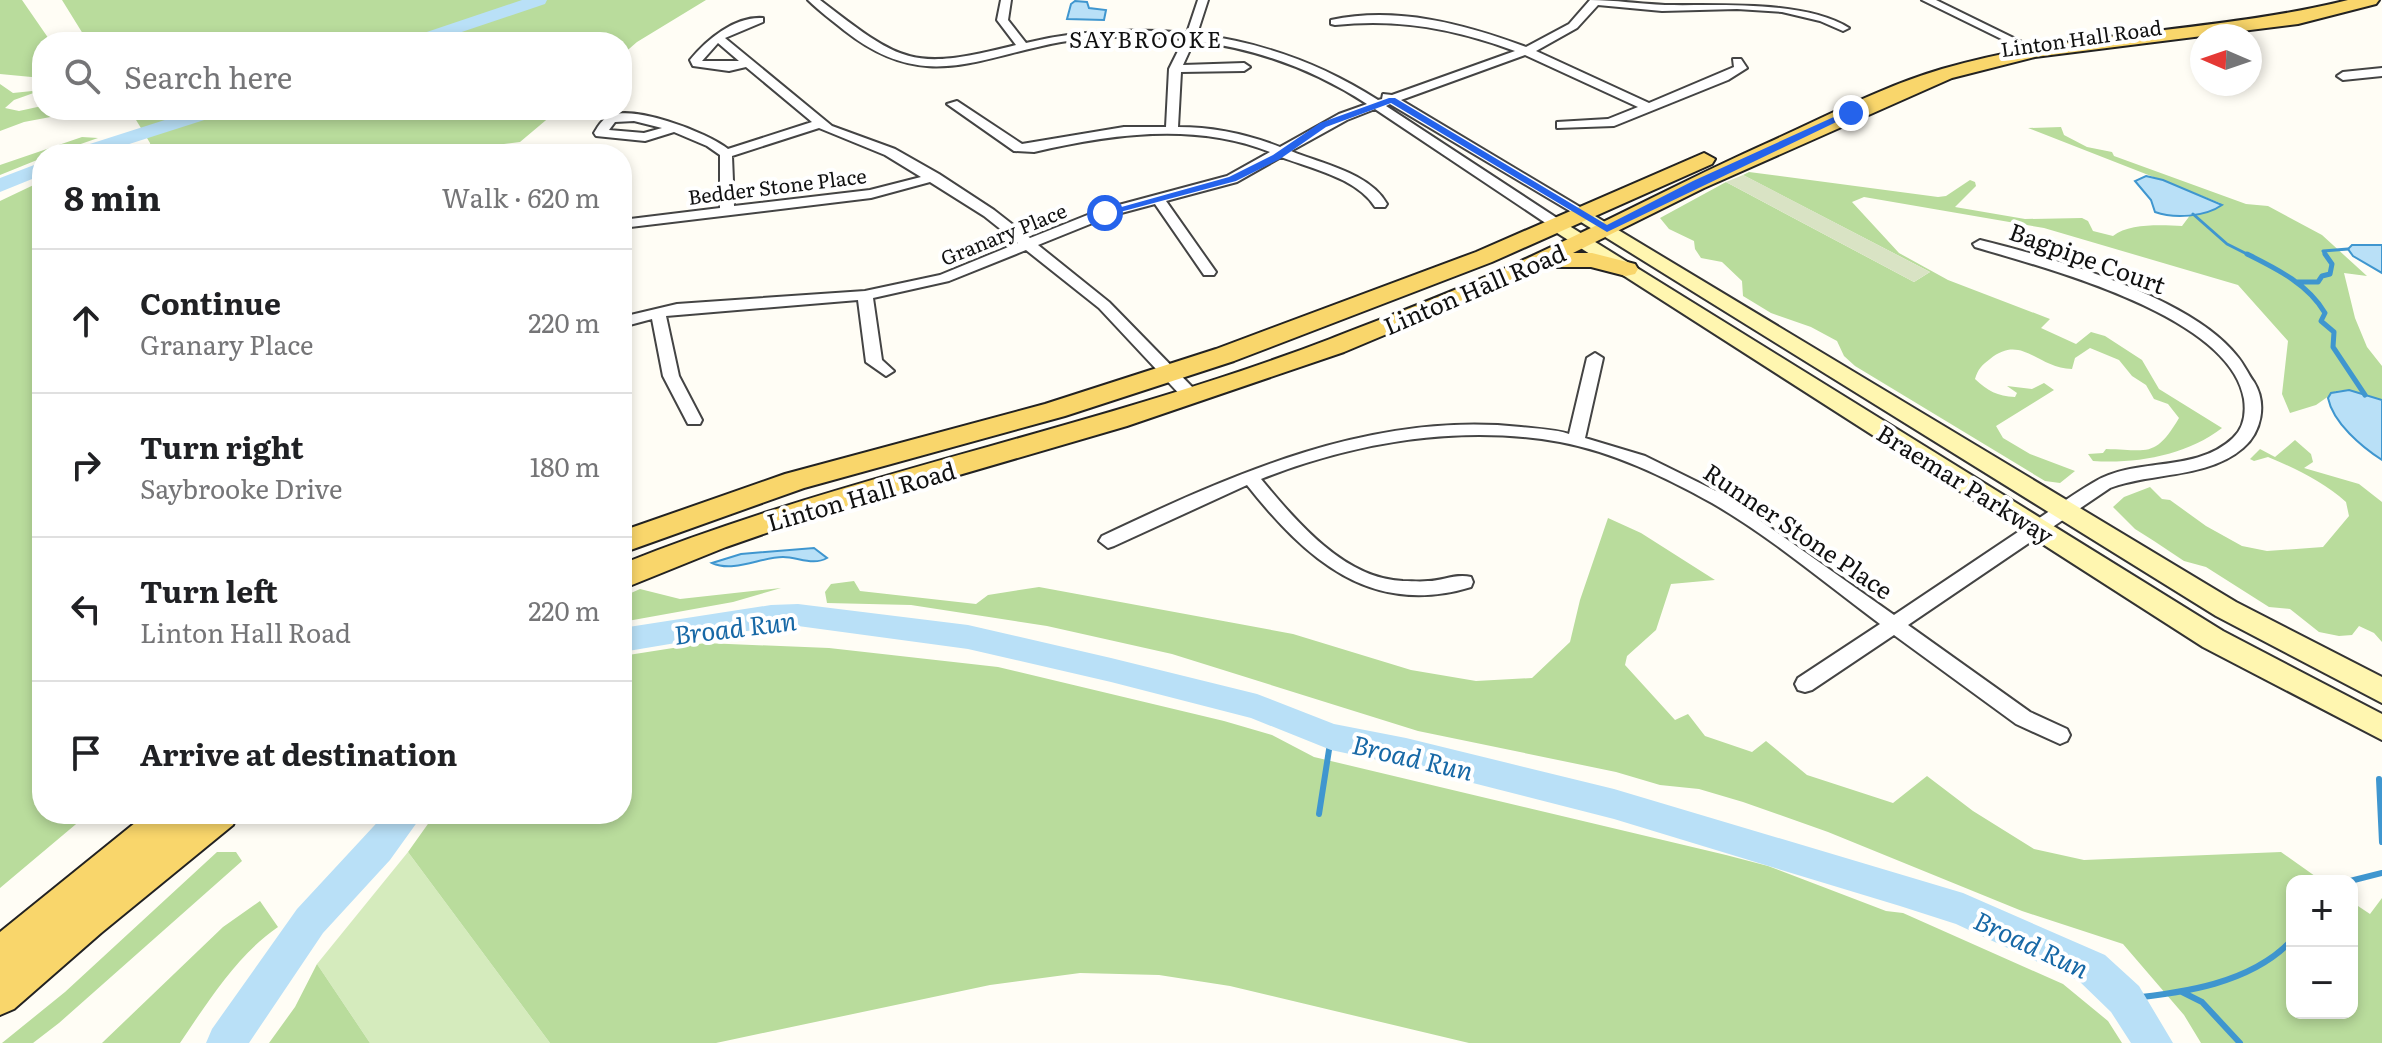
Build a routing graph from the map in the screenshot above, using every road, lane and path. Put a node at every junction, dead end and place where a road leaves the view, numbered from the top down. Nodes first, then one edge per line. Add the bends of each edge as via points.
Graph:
1 (815, 0) edge
2 (1006, 0) edge
3 (1203, 0) edge
4 (1596, 0) edge
5 (1927, 0) edge
6 (2330, 0) edge
7 (2370, 0) edge
8 (759, 20) dead end
9 (1335, 22) dead end
10 (1843, 28) dead end
11 (717, 37) junction
12 (1190, 37) junction
13 (1023, 46) junction
14 (2026, 48) junction
15 (1532, 49) junction
16 (1277, 54) junction
17 (1737, 61) dead end
18 (749, 63) junction
19 (1244, 67) dead end
20 (1175, 69) junction
21 (2382, 72) edge
22 (2343, 76) dead end
23 (1392, 100) junction
24 (953, 104) dead end
25 (1377, 105) junction
26 (1649, 108) junction
27 (820, 123) junction
28 (1561, 125) dead end
29 (672, 129) dead end
30 (1172, 129) junction
31 (1282, 153) junction
32 (725, 154) junction
33 (934, 177) junction
34 (1158, 199) junction
35 (1380, 204) dead end
36 (727, 212) junction
37 (1569, 219) junction
38 (632, 223) edge
39 (1607, 229) junction
40 (1583, 241) junction
41 (1980, 244) dead end
42 (1030, 245) junction
43 (1534, 264) junction
44 (1626, 269) junction
45 (1209, 272) dead end
46 (865, 295) junction
47 (658, 312) junction
48 (632, 319) edge
49 (1595, 358) dead end
50 (886, 371) dead end
51 (1170, 374) junction
52 (1191, 396) junction
53 (694, 420) dead end
54 (1576, 441) junction
55 (1251, 478) junction
56 (2063, 510) junction
57 (2036, 528) junction
58 (632, 538) edge
59 (1108, 541) dead end
60 (632, 573) edge
61 (1464, 582) dead end
62 (1893, 623) junction
63 (1805, 684) dead end
64 (2382, 691) edge
65 (2382, 728) edge
66 (2060, 735) dead end
67 (161, 824) edge
68 (207, 824) edge
69 (0, 957) edge
70 (0, 995) edge

1 - 13 street via 887,53 909,62 943,62
2 - 13 street via 1001,21
3 - 12 street
4 - 10 street via 1660,8 1774,5 1817,14
4 - 15 street, Granary Place via 1573,26
5 - 14 street
6 - 14 main road, Linton Hall Road
7 - 14 main road, Linton Hall Road via 2298,18
8 - 11 street
9 - 15 street via 1368,12 1429,12 1472,23
11 - 18 street
11 - 18 street via 697,64
12 - 13 street via 1118,33
12 - 16 street
12 - 20 street
14 - 37 main road, Linton Hall Road via 1945,60 1907,73
14 - 39 main road, Linton Hall Road via 1900,91
15 - 23 street, Granary Place
15 - 26 street
16 - 23 street via 1336,70
16 - 25 street via 1324,72
17 - 26 street via 1741,68
18 - 27 street
19 - 20 street
20 - 30 street
21 - 22 street
23 - 25 street, Granary Place
23 - 37 street
24 - 30 street via 1019,148
25 - 31 street, Granary Place via 1323,125
25 - 37 street
26 - 28 street via 1610,123
27 - 32 street
27 - 33 street
29 - 32 street via 716,145
30 - 31 street via 1226,134
31 - 34 street, Granary Place via 1232,179
31 - 35 street via 1367,187
32 - 36 street
33 - 36 street, Bedder Stone Place via 886,192
33 - 42 street
34 - 42 street, Granary Place via 1105,213
34 - 45 street
36 - 38 street, Bedder Stone Place
37 - 39 street, Braemar Parkway
37 - 40 street, Braemar Parkway
37 - 51 main road, Linton Hall Road via 1397,292
39 - 40 main road, Linton Hall Road
39 - 56 street, Braemar Parkway
40 - 43 main road, Linton Hall Road
40 - 44 street, Braemar Parkway
41 - 56 street, Bagpipe Court via 2131,294 2178,317 2227,356 2251,392 2254,406 2248,430 2226,453 2121,477
42 - 46 street, Granary Place via 944,278
42 - 51 street via 1104,305
43 - 44 main road via 1582,259
43 - 52 main road, Linton Hall Road via 1335,346
44 - 57 street, Braemar Parkway
46 - 47 street, Granary Place
46 - 50 street via 874,362
47 - 48 street, Granary Place
47 - 53 street via 671,376
49 - 54 street
51 - 52 street
51 - 58 main road, Linton Hall Road via 784,484
52 - 60 main road, Linton Hall Road via 787,515
54 - 55 street, Runner Stone Place via 1500,430 1412,431 1350,443
54 - 62 street, Runner Stone Place via 1653,466 1717,498
55 - 59 street, Runner Stone Place
55 - 61 street via 1313,548 1359,576 1420,590
56 - 57 street, Bagpipe Court
56 - 64 street, Braemar Parkway via 2226,609
57 - 62 street, Bagpipe Court
57 - 65 street, Braemar Parkway via 2213,639
62 - 63 street, Bagpipe Court
62 - 66 street, Runner Stone Place via 2023,718
67 - 69 main road
68 - 70 main road

